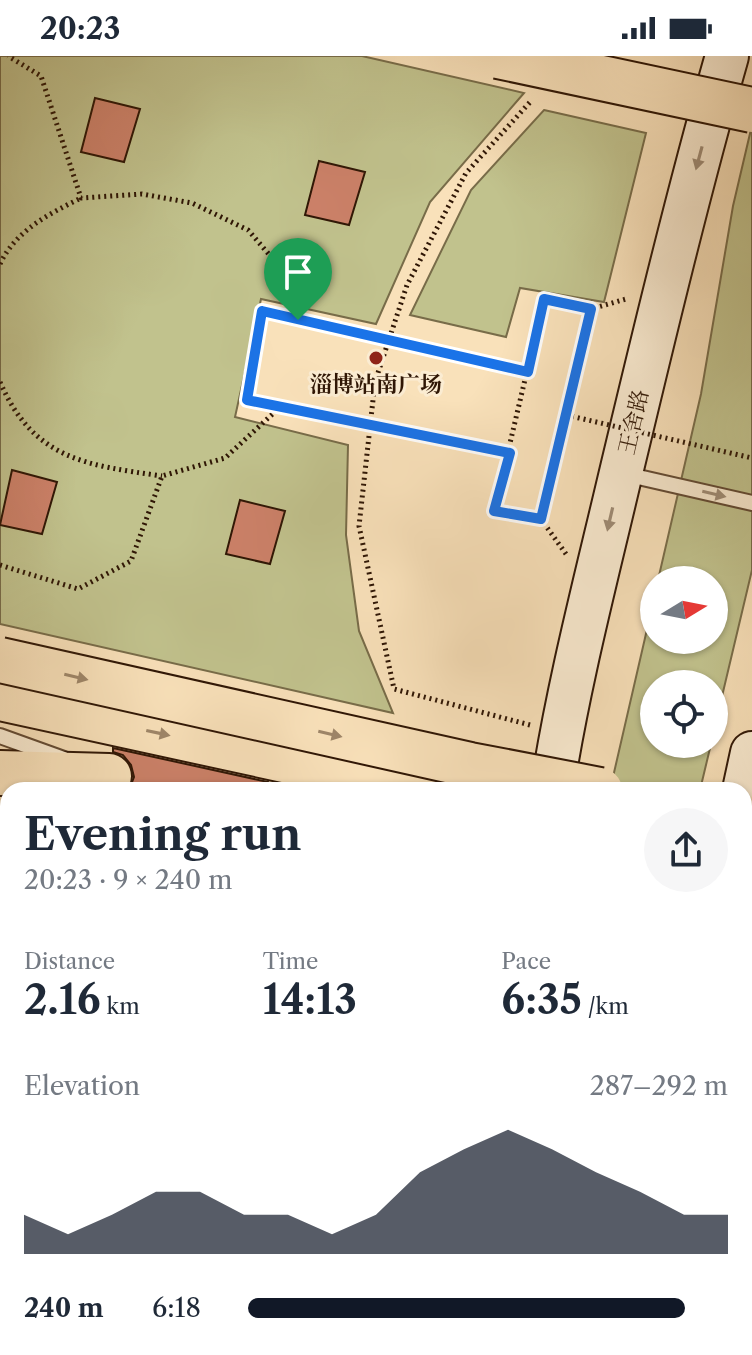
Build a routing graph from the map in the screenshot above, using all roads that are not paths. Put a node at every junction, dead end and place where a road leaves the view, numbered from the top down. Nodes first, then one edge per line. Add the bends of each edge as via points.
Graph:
1 (498, 56) edge
2 (727, 56) edge
3 (752, 110) edge
4 (621, 473) junction
5 (752, 503) edge
6 (0, 660) edge
7 (0, 698) edge
8 (0, 736) edge
9 (752, 753) edge
10 (0, 773) edge
11 (109, 776) joint
12 (385, 782) edge
13 (553, 782) edge
14 (558, 782) edge
15 (750, 782) edge

1 - 3 main road, bridge
2 -> 4 main road, 王舍路
4 -> 5 lane
4 -> 13 main road, 王舍路
6 -> 14 main road, bridge
7 -> 12 main road
8 - 11 lane
9 - 15 main road
10 - 11 main road

